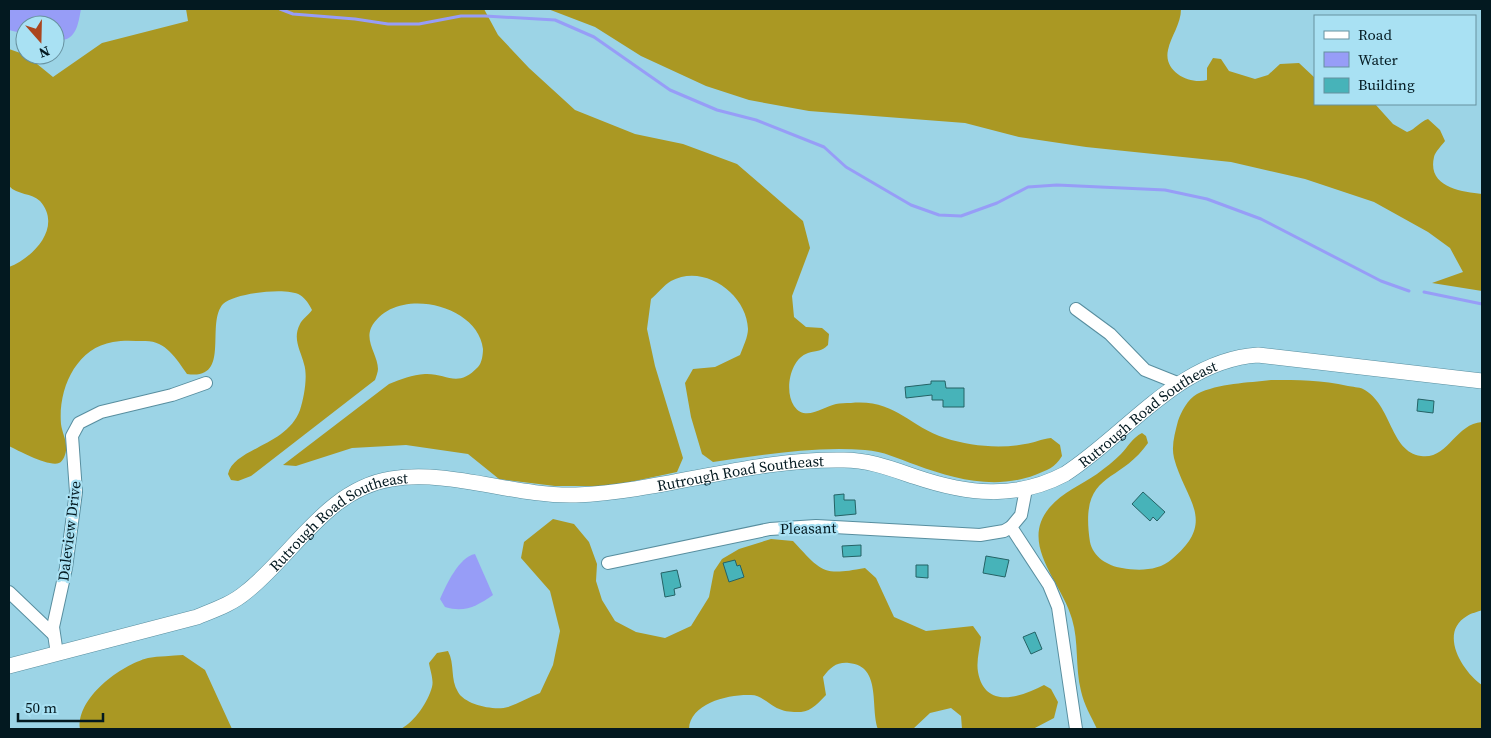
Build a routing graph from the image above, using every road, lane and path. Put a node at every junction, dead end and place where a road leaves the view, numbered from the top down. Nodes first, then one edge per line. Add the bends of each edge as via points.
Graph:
1 (1076, 309) dead end
2 (1482, 381) edge
3 (206, 383) dead end
4 (1180, 384) junction
5 (1026, 489) junction
6 (1012, 527) junction
7 (608, 563) dead end
8 (9, 592) edge
9 (53, 634) junction
10 (57, 654) junction
11 (9, 666) edge
12 (1076, 729) edge

1 - 4 street via 1110,334 1145,370
2 - 4 street, Rutrough Road Southeast via 1258,355 1208,366
3 - 9 street, Daleview Drive via 102,412 75,428 72,436 76,492
4 - 5 street, Rutrough Road Southeast via 1080,464 1048,483
5 - 6 street via 1021,515
5 - 10 street, Rutrough Road Southeast via 966,490 939,485 878,464 844,460 756,468 652,487 575,495 434,478 384,480 337,502 262,579 231,602 197,617
6 - 7 street, Pleasant via 980,535 816,526 770,529
6 - 12 street via 1049,585 1058,607
8 - 9 street
9 - 10 street, Daleview Drive
10 - 11 street, Rutrough Road Southeast

